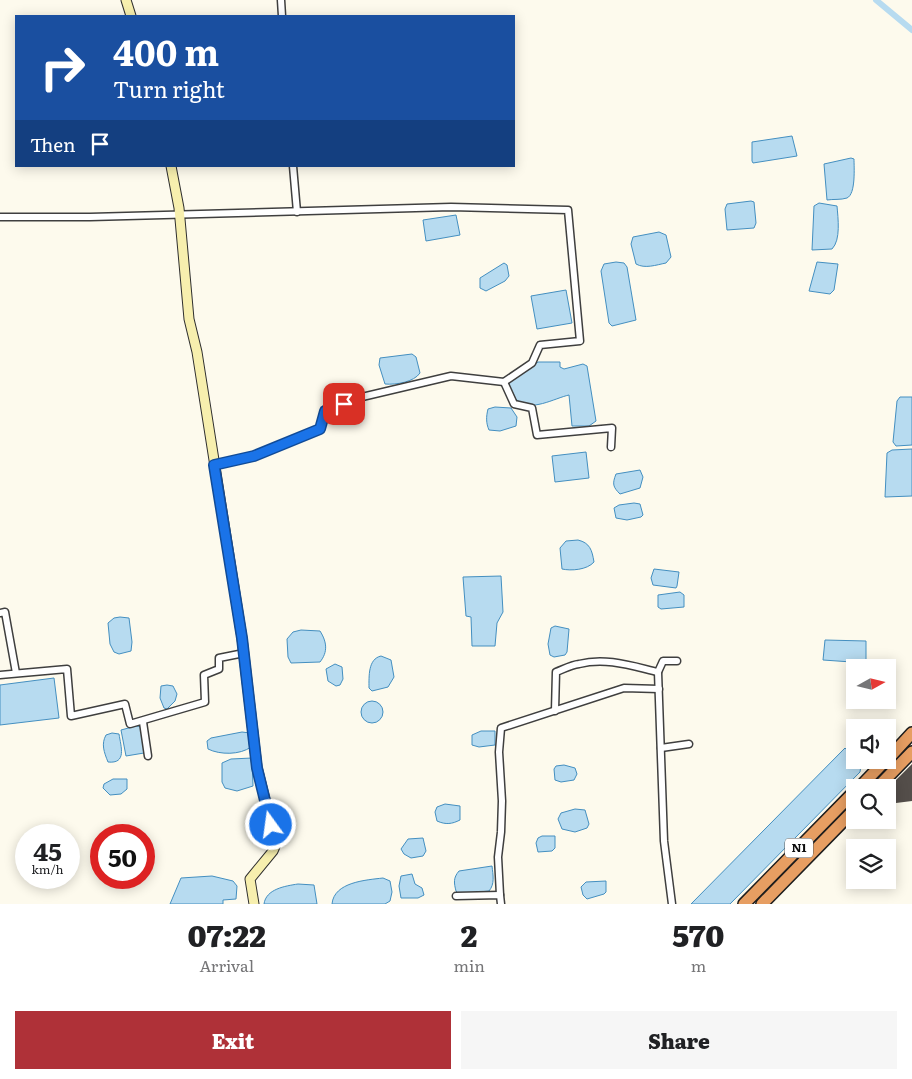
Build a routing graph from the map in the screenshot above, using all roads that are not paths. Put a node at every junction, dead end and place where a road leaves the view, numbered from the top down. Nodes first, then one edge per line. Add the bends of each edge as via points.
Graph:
1 (126, 0) edge
2 (281, 0) edge
3 (131, 15) edge
4 (282, 15) edge
5 (171, 167) edge
6 (293, 167) edge
7 (297, 212) junction
8 (180, 215) junction
9 (0, 217) edge
10 (504, 382) junction
11 (611, 447) dead end
12 (214, 465) junction
13 (0, 613) edge
14 (244, 653) junction
15 (676, 661) dead end
16 (658, 672) junction
17 (16, 673) junction
18 (0, 676) edge
19 (659, 689) junction
20 (555, 711) junction
21 (143, 722) junction
22 (912, 733) edge
23 (689, 744) dead end
24 (661, 748) junction
25 (896, 750) edge
26 (912, 752) edge
27 (148, 756) dead end
28 (877, 769) edge
29 (868, 779) edge
30 (886, 779) edge
31 (846, 801) edge
32 (846, 818) edge
33 (500, 895) junction
34 (456, 896) dead end
35 (254, 904) edge
36 (501, 904) edge
37 (672, 904) edge
38 (744, 904) edge
39 (762, 904) edge

1 - 3 main road
2 - 4 street
5 - 8 main road
6 - 7 street
7 - 8 street
7 - 10 street via 451,207 568,210 580,340 540,345 532,363
8 - 9 street
8 - 12 main road via 189,319
10 - 11 street via 514,404 532,408 537,435 612,428
10 - 12 street via 451,376 362,397 325,411 320,429 254,456
12 - 14 main road
13 - 17 street via 5,612
14 - 21 street via 219,658 218,668 204,675 205,702
14 - 35 main road via 257,768 276,844 250,879
15 - 16 street via 663,661
16 - 19 street
16 - 20 street via 600,661 573,665 556,672
17 - 18 street
17 - 21 street via 67,669 71,716 125,704 130,724
19 - 20 street via 624,688
19 - 24 street
20 - 33 street via 501,728
21 - 27 street
22 - 25 highway
23 - 24 street
24 - 37 street via 664,841
26 - 30 highway
28 - 29 highway
31 - 38 highway, N1
32 - 39 highway, N1
33 - 34 street
33 - 36 street

